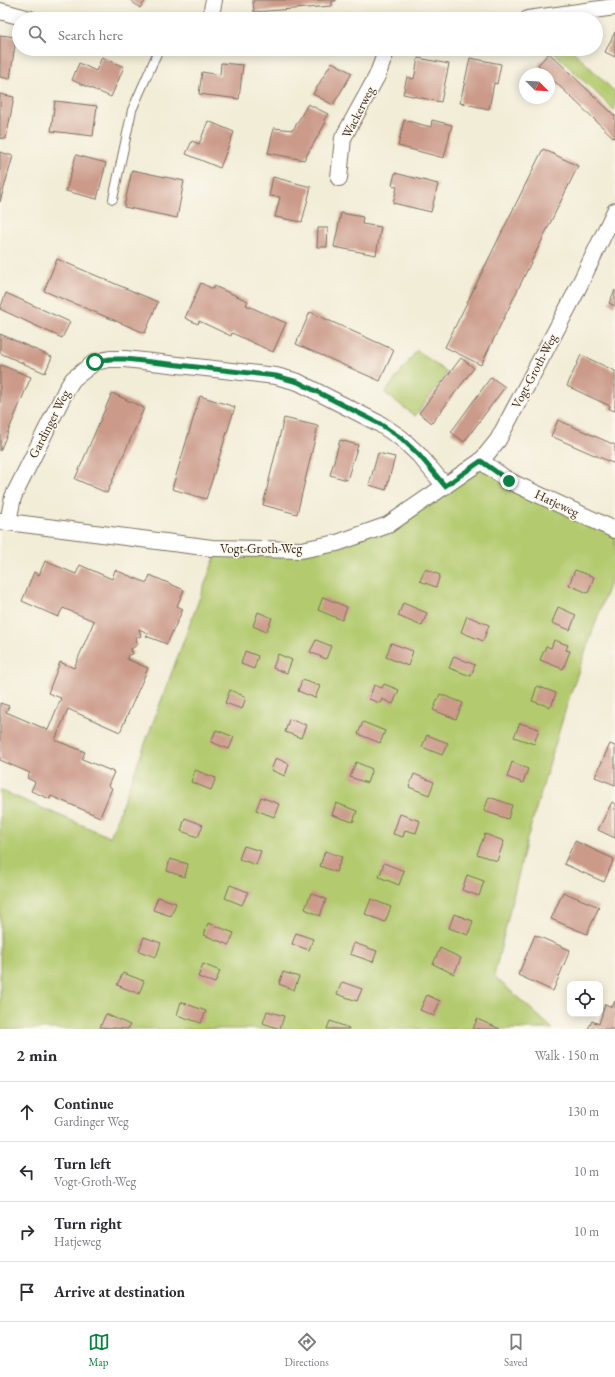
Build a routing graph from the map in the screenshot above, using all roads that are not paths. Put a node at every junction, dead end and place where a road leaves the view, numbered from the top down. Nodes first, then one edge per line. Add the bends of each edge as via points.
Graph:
1 (214, 0) edge
2 (615, 6) edge
3 (0, 11) edge
4 (211, 12) edge
5 (575, 12) edge
6 (12, 14) edge
7 (156, 56) edge
8 (384, 56) edge
9 (339, 178) dead end
10 (113, 199) dead end
11 (615, 211) edge
12 (481, 461) junction
13 (445, 486) junction
14 (4, 522) edge
15 (615, 530) edge

1 - 4 street
2 - 5 street
3 - 6 street
7 - 10 lane via 132,110
8 - 9 street, Wackerweg via 377,76 343,138
11 - 12 street, Vogt-Groth-Weg via 574,296 498,440
12 - 13 street, Vogt-Groth-Weg
12 - 15 street, Hatjeweg via 509,481
13 - 14 street, Vogt-Groth-Weg via 388,525 337,543 301,550 212,548
13 - 14 street, Gardinger Weg via 401,438 380,424 298,382 276,376 110,359 95,362 66,390 13,497

